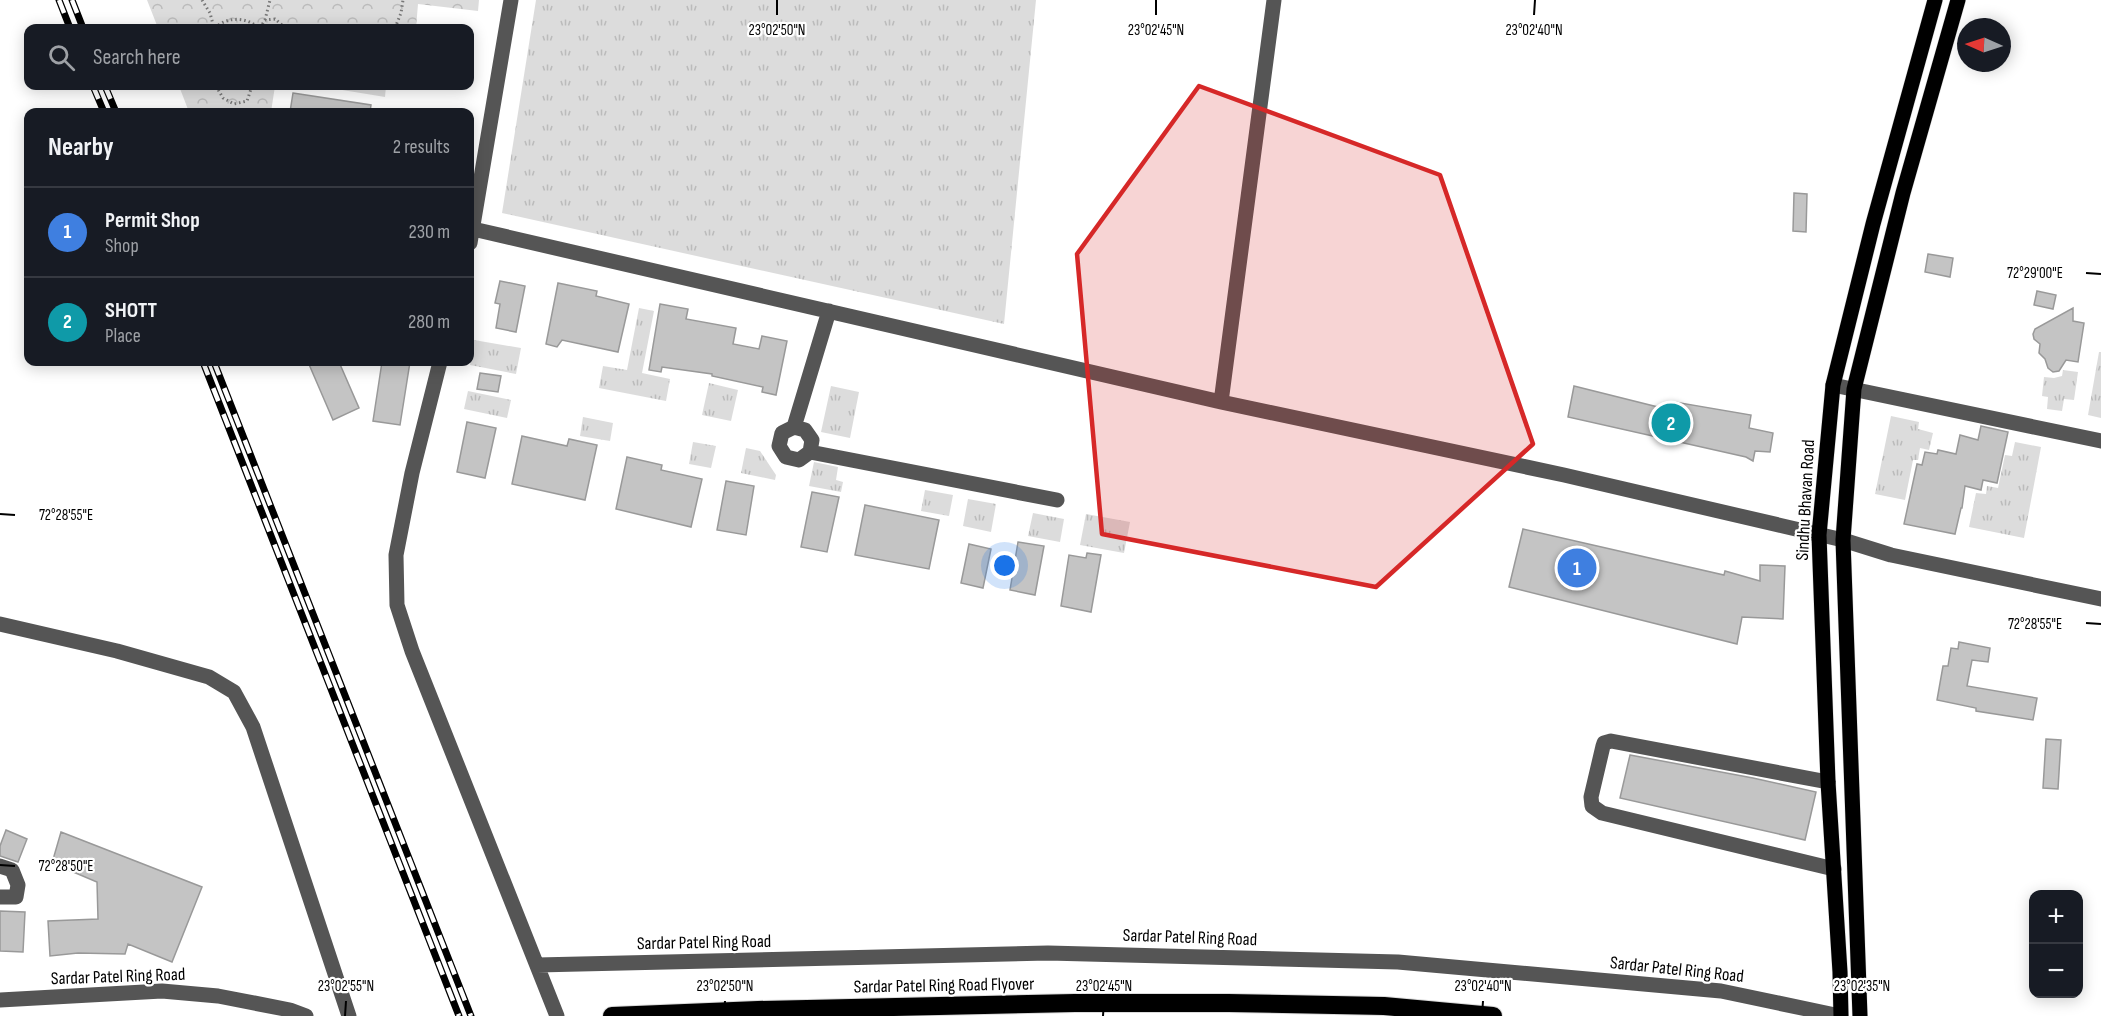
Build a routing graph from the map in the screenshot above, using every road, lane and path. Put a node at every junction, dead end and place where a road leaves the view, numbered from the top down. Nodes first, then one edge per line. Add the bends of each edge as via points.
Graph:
1 (202, 0) edge
2 (270, 0) edge
3 (403, 0) edge
4 (511, 0) edge
5 (1274, 0) edge
6 (1935, 0) edge
7 (1958, 0) edge
8 (265, 20) junction
9 (213, 24) edge
10 (220, 24) edge
11 (253, 24) edge
12 (262, 24) edge
13 (280, 24) edge
14 (397, 24) edge
15 (218, 90) edge
16 (251, 90) edge
17 (474, 218) edge
18 (474, 237) edge
19 (829, 312) junction
20 (439, 366) edge
21 (1833, 385) junction
22 (1854, 389) junction
23 (1221, 402) junction
24 (794, 427) junction
25 (2101, 441) edge
26 (810, 452) junction
27 (1056, 500) dead end
28 (1819, 535) junction
29 (1843, 540) junction
30 (2101, 599) edge
31 (0, 624) edge
32 (1828, 782) junction
33 (0, 866) edge
34 (1834, 869) junction
35 (0, 897) edge
36 (537, 965) junction
37 (0, 1000) edge
38 (306, 1016) edge
39 (349, 1016) edge
40 (557, 1016) edge
41 (612, 1016) edge
42 (1493, 1016) edge
43 (1840, 1016) edge
44 (1860, 1016) edge

1 - 9 path
2 - 8 path
3 - 14 path
4 - 17 street
5 - 23 street
6 - 21 main road, Sindhu Bhavan Road
7 - 22 main road via 1903,193
8 - 12 path
8 - 13 path via 275,19
10 - 11 path via 237,20
15 - 16 path via 234,104 247,101
18 - 19 street
19 - 23 street
19 - 24 street
20 - 36 street via 396,555 397,605
21 - 22 street
21 - 28 main road, Sindhu Bhavan Road
22 - 25 street
22 - 29 main road
23 - 28 street via 1564,475
24 - 26 street via 805,430 812,440
24 - 26 street via 782,433 782,452 786,458 799,460
26 - 27 street
28 - 29 street
28 - 32 main road, Sindhu Bhavan Road
29 - 30 street via 1891,555
29 - 44 main road
31 - 39 street via 208,677 234,692 253,727
32 - 34 main road, Sindhu Bhavan Road
32 - 34 street via 1611,741 1604,743 1591,797 1592,806 1602,813
33 - 35 street via 12,870 18,885 16,897
34 - 43 main road, Sindhu Bhavan Road
36 - 40 street
36 - 43 street, Sardar Patel Ring Road via 1048,953 1398,962 1721,991
37 - 38 street, Sardar Patel Ring Road via 162,991 218,996
41 - 42 highway, Sardar Patel Ring Road Flyover via 1216,1003 1384,1006

